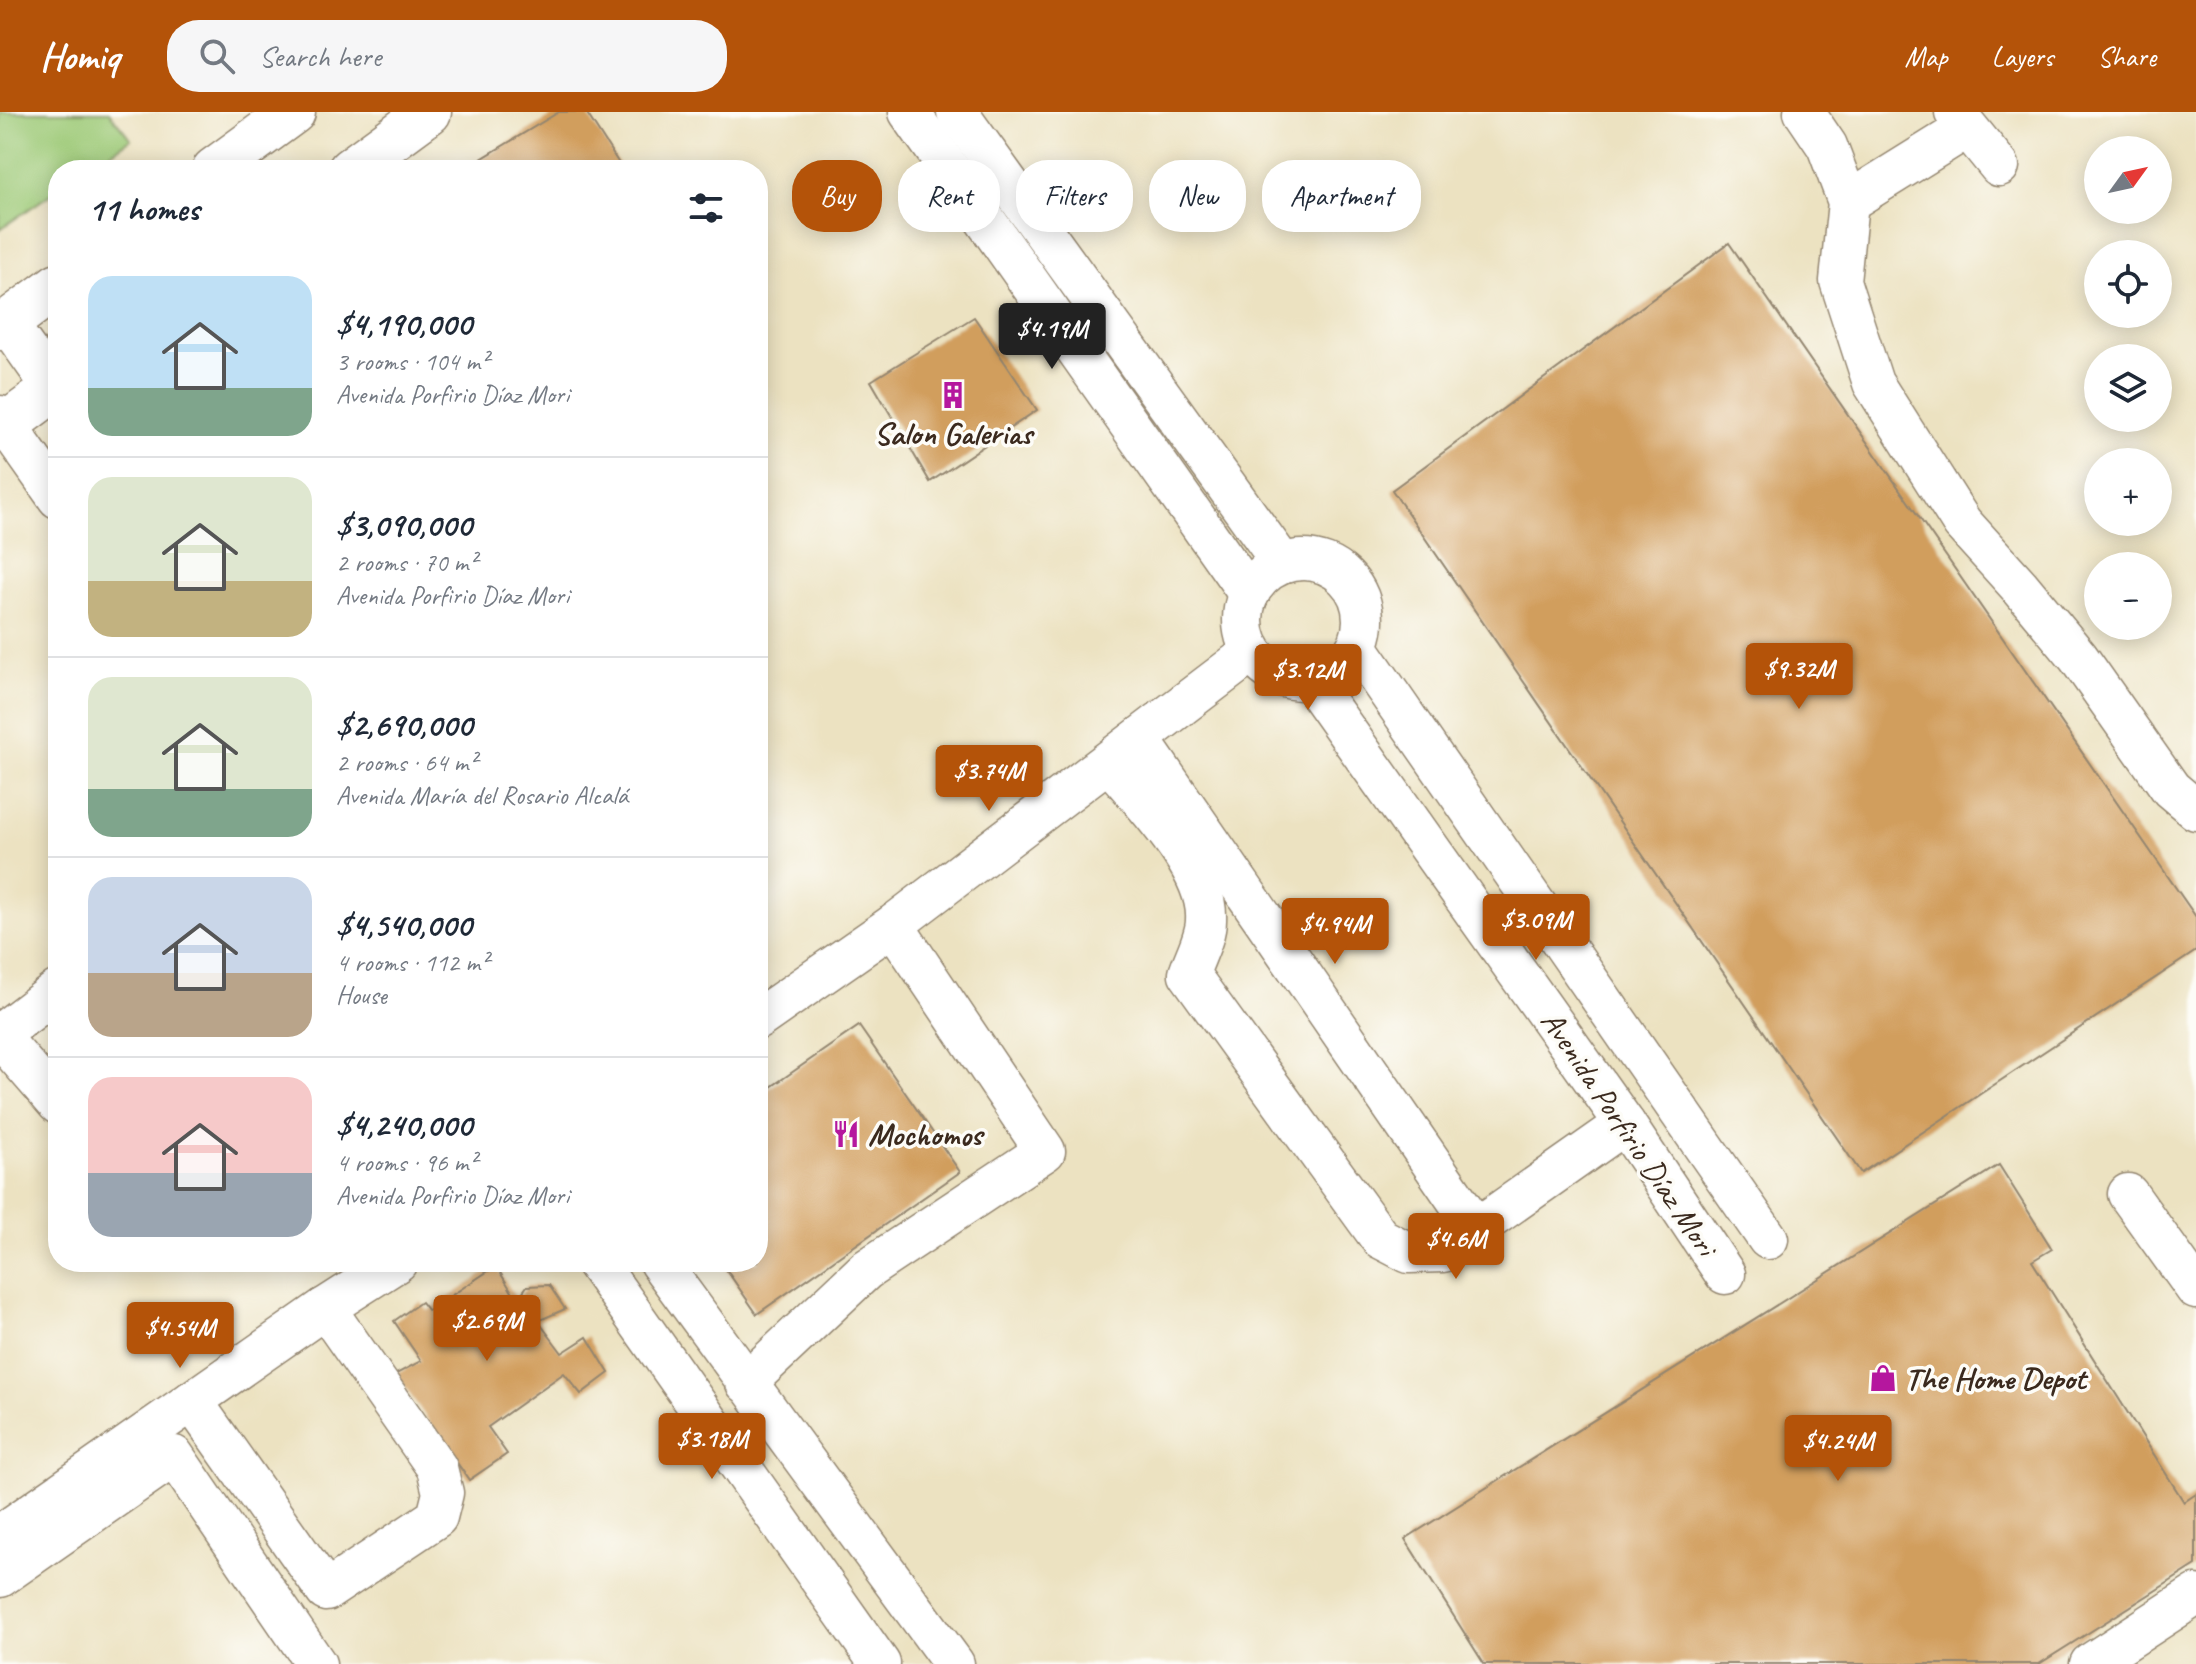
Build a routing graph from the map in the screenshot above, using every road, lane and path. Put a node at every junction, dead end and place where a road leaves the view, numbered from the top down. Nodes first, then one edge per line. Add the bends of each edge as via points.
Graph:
1 (293, 112) edge
2 (429, 112) edge
3 (909, 112) edge
4 (957, 112) edge
5 (1804, 112) edge
6 (1961, 120) edge
7 (228, 160) edge
8 (364, 160) edge
9 (1999, 166) dead end
10 (1848, 202) junction
11 (48, 292) edge
12 (3, 325) edge
13 (48, 379) edge
14 (48, 395) edge
15 (2, 423) edge
16 (48, 485) edge
17 (1282, 563) junction
18 (1249, 594) junction
19 (1357, 647) junction
20 (1252, 652) junction
21 (1310, 680) junction
22 (1125, 751) junction
23 (2196, 810) edge
24 (893, 925) junction
25 (48, 998) edge
26 (768, 1012) edge
27 (0, 1035) edge
28 (48, 1092) edge
29 (1625, 1124) junction
30 (2128, 1194) dead end
31 (1477, 1229) junction
32 (1768, 1239) dead end
33 (381, 1272) edge
34 (603, 1272) edge
35 (666, 1272) edge
36 (1725, 1274) dead end
37 (2196, 1289) edge
38 (325, 1308) junction
39 (746, 1383) junction
40 (192, 1401) junction
41 (0, 1535) edge
42 (0, 1577) edge
43 (2196, 1595) edge
44 (2097, 1662) edge
45 (316, 1664) edge
46 (880, 1664) edge
47 (954, 1664) edge

1 - 7 main road
2 - 8 main road
3 - 18 street
4 - 17 street
5 - 10 street via 1827,146
6 - 9 street
6 - 10 street
10 - 23 street via 1840,281 1873,383 1962,523 2078,657 2171,789
11 - 12 main road
12 - 13 street
14 - 15 main road
15 - 16 street
17 - 18 street via 1268,570
17 - 19 street via 1318,561 1348,580 1363,612
18 - 20 street via 1242,623
19 - 21 street via 1345,663
19 - 32 street, Avenida Porfirio Díaz Mori
20 - 21 street via 1277,674
20 - 22 street
21 - 29 street, Avenida Porfirio Díaz Mori
22 - 24 street
22 - 31 street
22 - 31 street via 1185,854 1201,893 1206,921 1189,974 1380,1238 1409,1253 1443,1252
24 - 26 street
24 - 39 street via 1045,1151 866,1270
25 - 27 street
27 - 28 street
29 - 31 street
29 - 36 street, Avenida Porfirio Díaz Mori
30 - 37 street
33 - 38 street
34 - 46 street
35 - 39 street
38 - 40 street
38 - 40 street via 437,1468 443,1493 437,1517 326,1591
39 - 47 street
40 - 41 street
42 - 45 street via 174,1456
43 - 44 street

